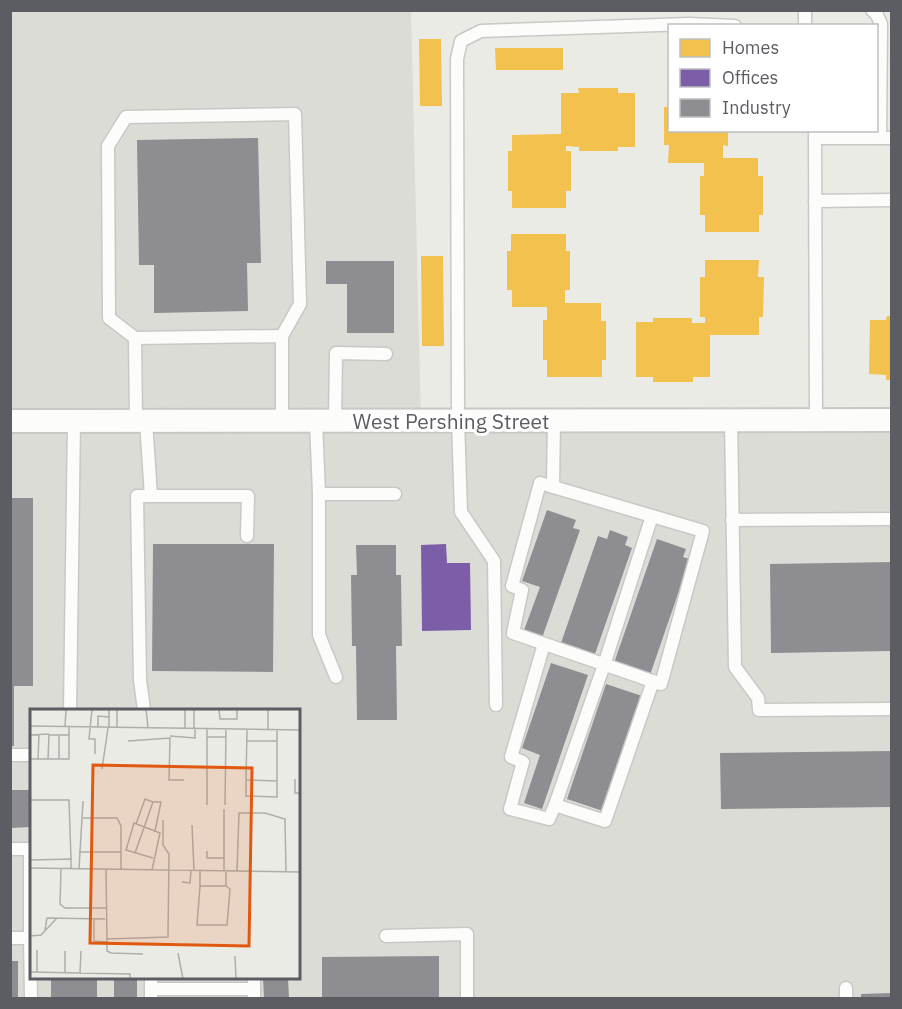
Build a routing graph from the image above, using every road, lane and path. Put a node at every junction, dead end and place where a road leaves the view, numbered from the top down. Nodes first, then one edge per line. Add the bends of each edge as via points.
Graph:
1 (872, 10) edge
2 (668, 25) edge
3 (815, 134) edge
4 (886, 138) edge
5 (891, 200) edge
6 (815, 201) junction
7 (282, 336) junction
8 (135, 338) junction
9 (386, 354) dead end
10 (731, 419) junction
11 (816, 420) junction
12 (891, 420) edge
13 (74, 421) junction
14 (141, 421) junction
15 (282, 421) junction
16 (326, 421) junction
17 (458, 421) junction
18 (554, 421) junction
19 (10, 422) edge
20 (553, 487) junction
21 (319, 494) junction
22 (395, 494) dead end
23 (150, 495) junction
24 (652, 516) junction
25 (891, 519) edge
26 (732, 520) junction
27 (248, 536) dead end
28 (544, 644) junction
29 (604, 665) junction
30 (336, 677) dead end
31 (653, 681) junction
32 (496, 705) dead end
33 (70, 709) edge
34 (144, 709) edge
35 (891, 709) edge
36 (30, 754) edge
37 (10, 755) edge
38 (555, 805) junction
39 (10, 849) edge
40 (30, 849) edge
41 (386, 936) dead end
42 (10, 938) edge
43 (30, 938) edge
44 (31, 979) edge
45 (151, 988) edge
46 (254, 988) edge
47 (31, 999) edge
48 (467, 999) edge

1 - 4 lane via 881,24
2 - 17 lane via 482,31 461,40 457,59
3 - 4 lane
3 - 6 lane
5 - 6 lane
6 - 11 lane
7 - 8 lane
7 - 8 lane via 300,304 295,114 126,117 108,146 109,318
7 - 15 lane
8 - 14 lane
9 - 16 lane via 336,353
10 - 11 street, West Pershing Street
10 - 18 street, West Pershing Street
10 - 26 lane
11 - 12 street, West Pershing Street
13 - 14 street, West Pershing Street
13 - 19 street, West Pershing Street
13 - 33 lane
14 - 15 street, West Pershing Street
14 - 23 lane
15 - 16 street, West Pershing Street
16 - 17 street, West Pershing Street
16 - 21 lane
17 - 18 street, West Pershing Street
17 - 32 lane via 461,512 494,561
18 - 20 lane
20 - 24 lane
20 - 28 lane via 540,483 512,586 522,590 513,633
21 - 22 lane
21 - 30 lane via 319,635
23 - 27 lane via 248,496
23 - 34 lane via 137,496
24 - 29 lane
24 - 31 lane via 703,531 661,684
25 - 26 lane
26 - 35 lane via 735,667 758,698 759,710
28 - 29 lane
28 - 38 lane via 510,757 523,762 510,809 549,819
29 - 31 lane
29 - 38 lane
31 - 38 lane via 605,821
36 - 37 lane
39 - 40 lane
41 - 48 lane via 467,934
42 - 43 lane
44 - 47 lane
45 - 46 lane

